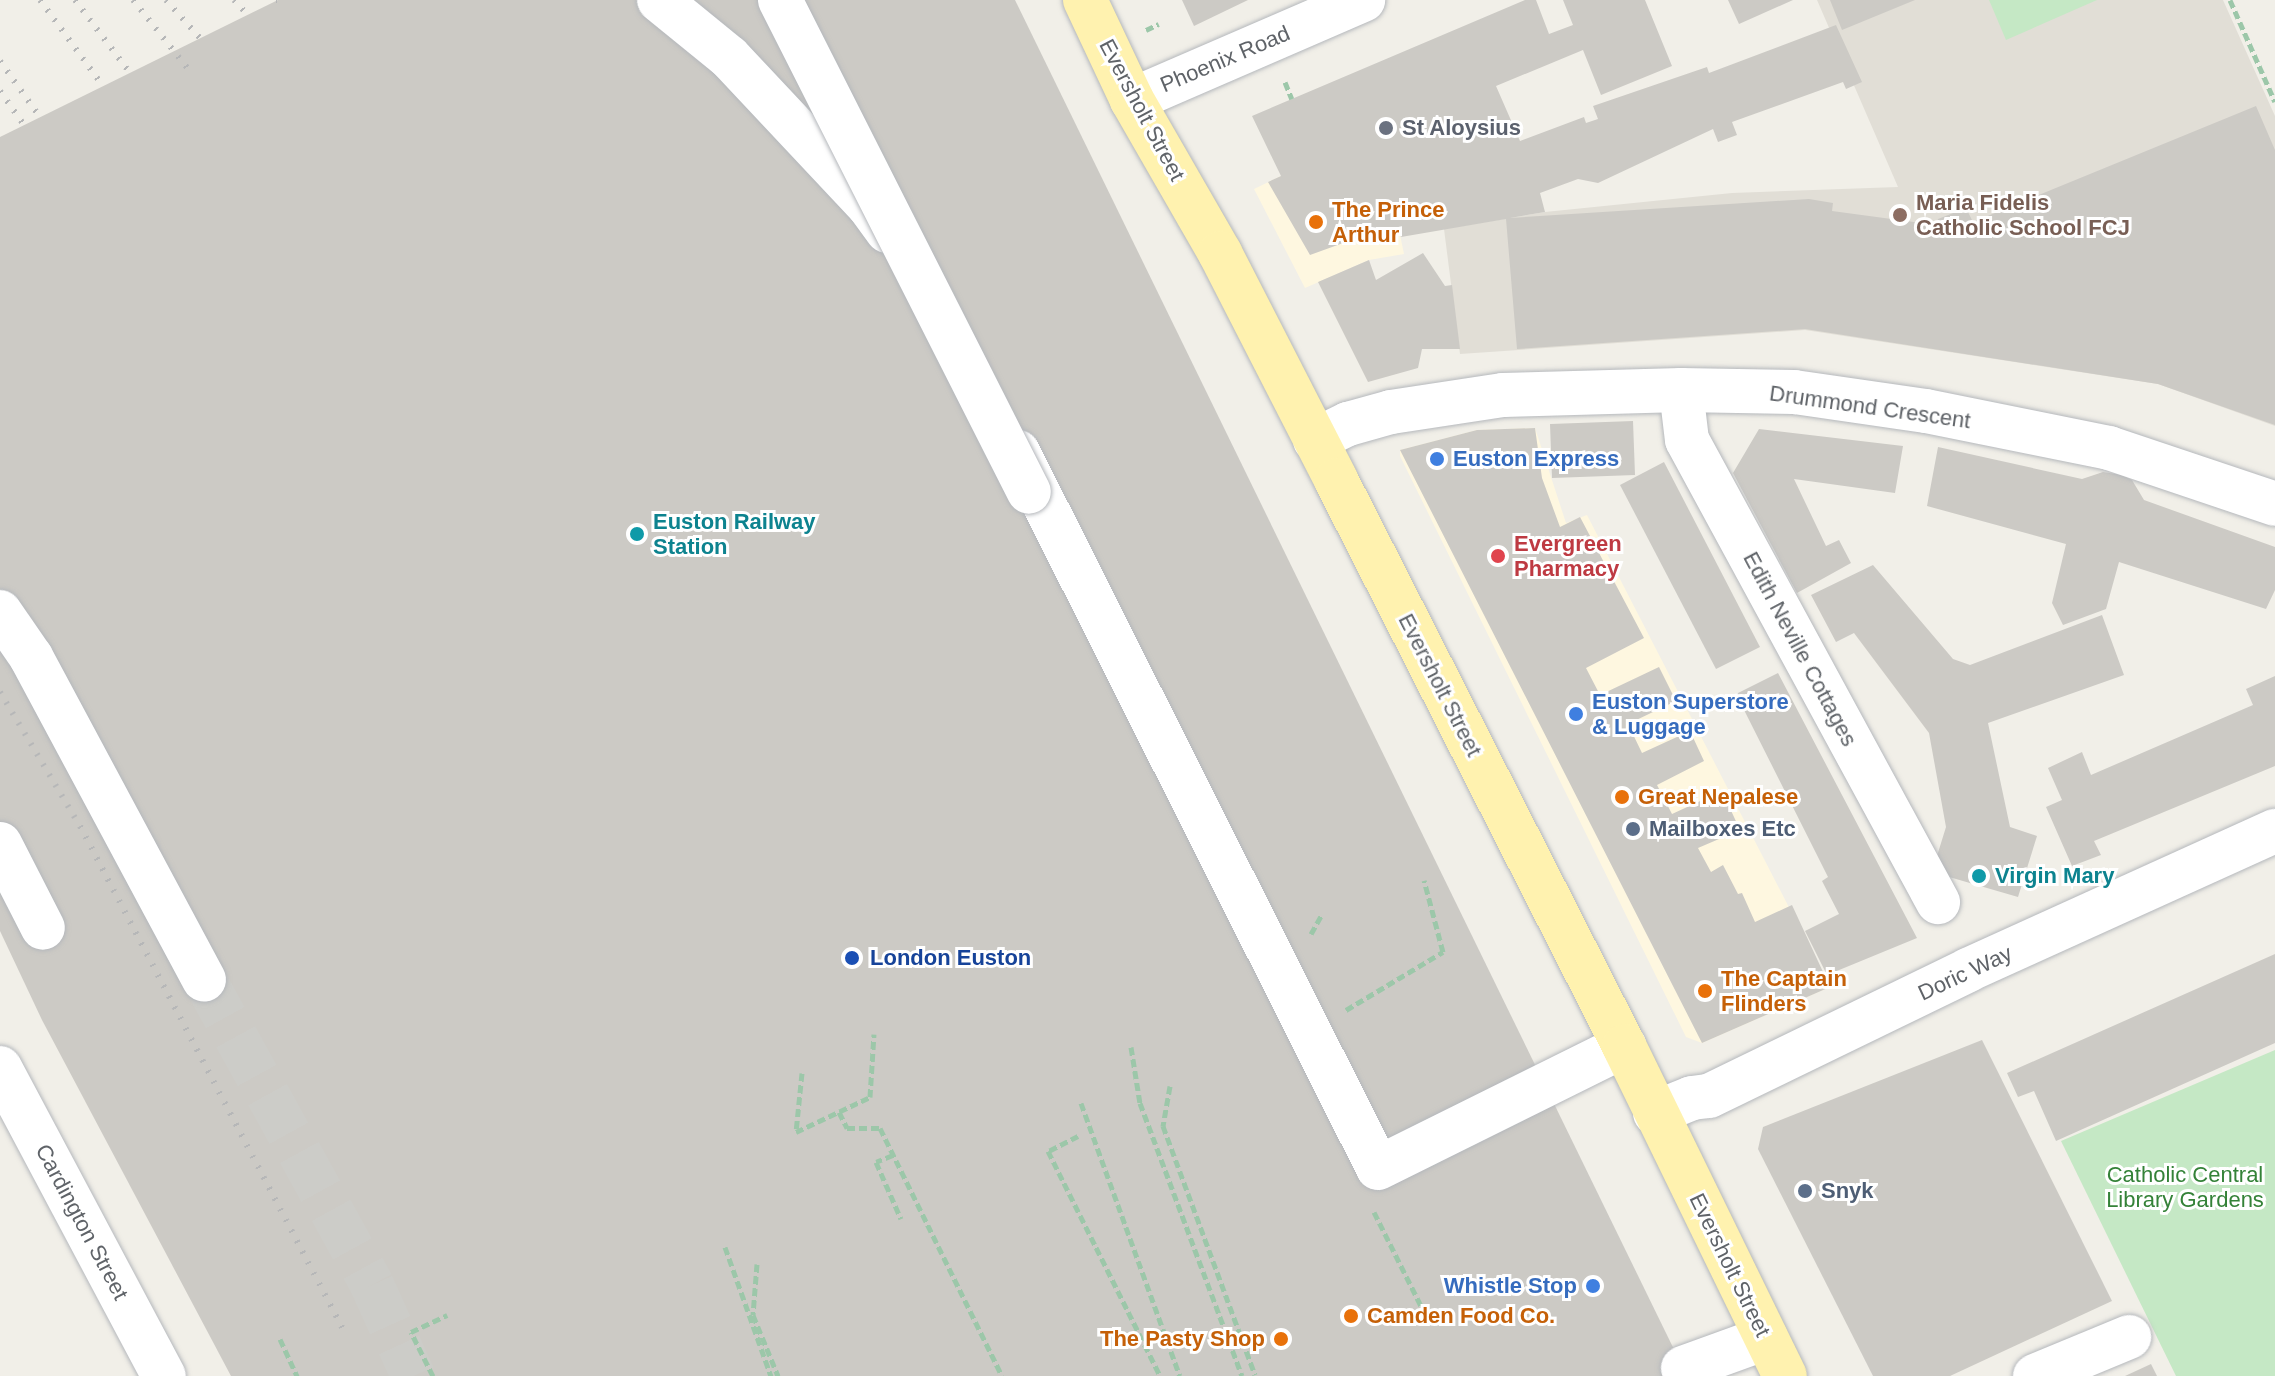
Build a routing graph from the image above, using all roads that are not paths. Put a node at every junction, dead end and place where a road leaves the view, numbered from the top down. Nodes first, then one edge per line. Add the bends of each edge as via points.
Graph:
1 (659, 0) edge
2 (780, 0) edge
3 (1085, 0) edge
4 (1363, 0) edge
5 (1314, 10) edge
6 (1132, 100) junction
7 (1681, 390) junction
8 (1315, 440) junction
9 (1029, 492) dead end
10 (2275, 504) edge
11 (0, 612) edge
12 (2275, 831) edge
13 (0, 844) edge
14 (1938, 902) dead end
15 (43, 928) dead end
16 (204, 979) tunnel mouth
17 (1630, 1059) junction
18 (0, 1068) edge
19 (1655, 1113) junction
20 (2129, 1337) dead end
21 (1766, 1338) junction
22 (1683, 1368) dead end
23 (164, 1376) edge
24 (1785, 1376) edge
25 (2035, 1376) edge

1 - 17 street via 729,57 869,206 934,297 1035,483 1378,1168
2 - 9 street, bridge
3 - 6 main road, Eversholt Street
4 - 5 street, Phoenix Road
5 - 6 street, Phoenix Road
6 - 8 main road, Eversholt Street via 1220,253
7 - 8 street, Drummond Crescent via 1503,395 1373,417
7 - 10 street, Drummond Crescent via 1794,392 1926,411 2109,448
7 - 14 street, Edith Neville Cottages via 1687,440
8 - 17 main road, Eversholt Street
11 - 16 street via 31,657
12 - 19 street, Doric Way via 1968,970 1709,1096
13 - 15 street
17 - 19 main road, Eversholt Street
18 - 23 street, Cardington Street
19 - 21 main road, Eversholt Street
20 - 25 street
21 - 22 street
21 - 24 main road, Eversholt Street

